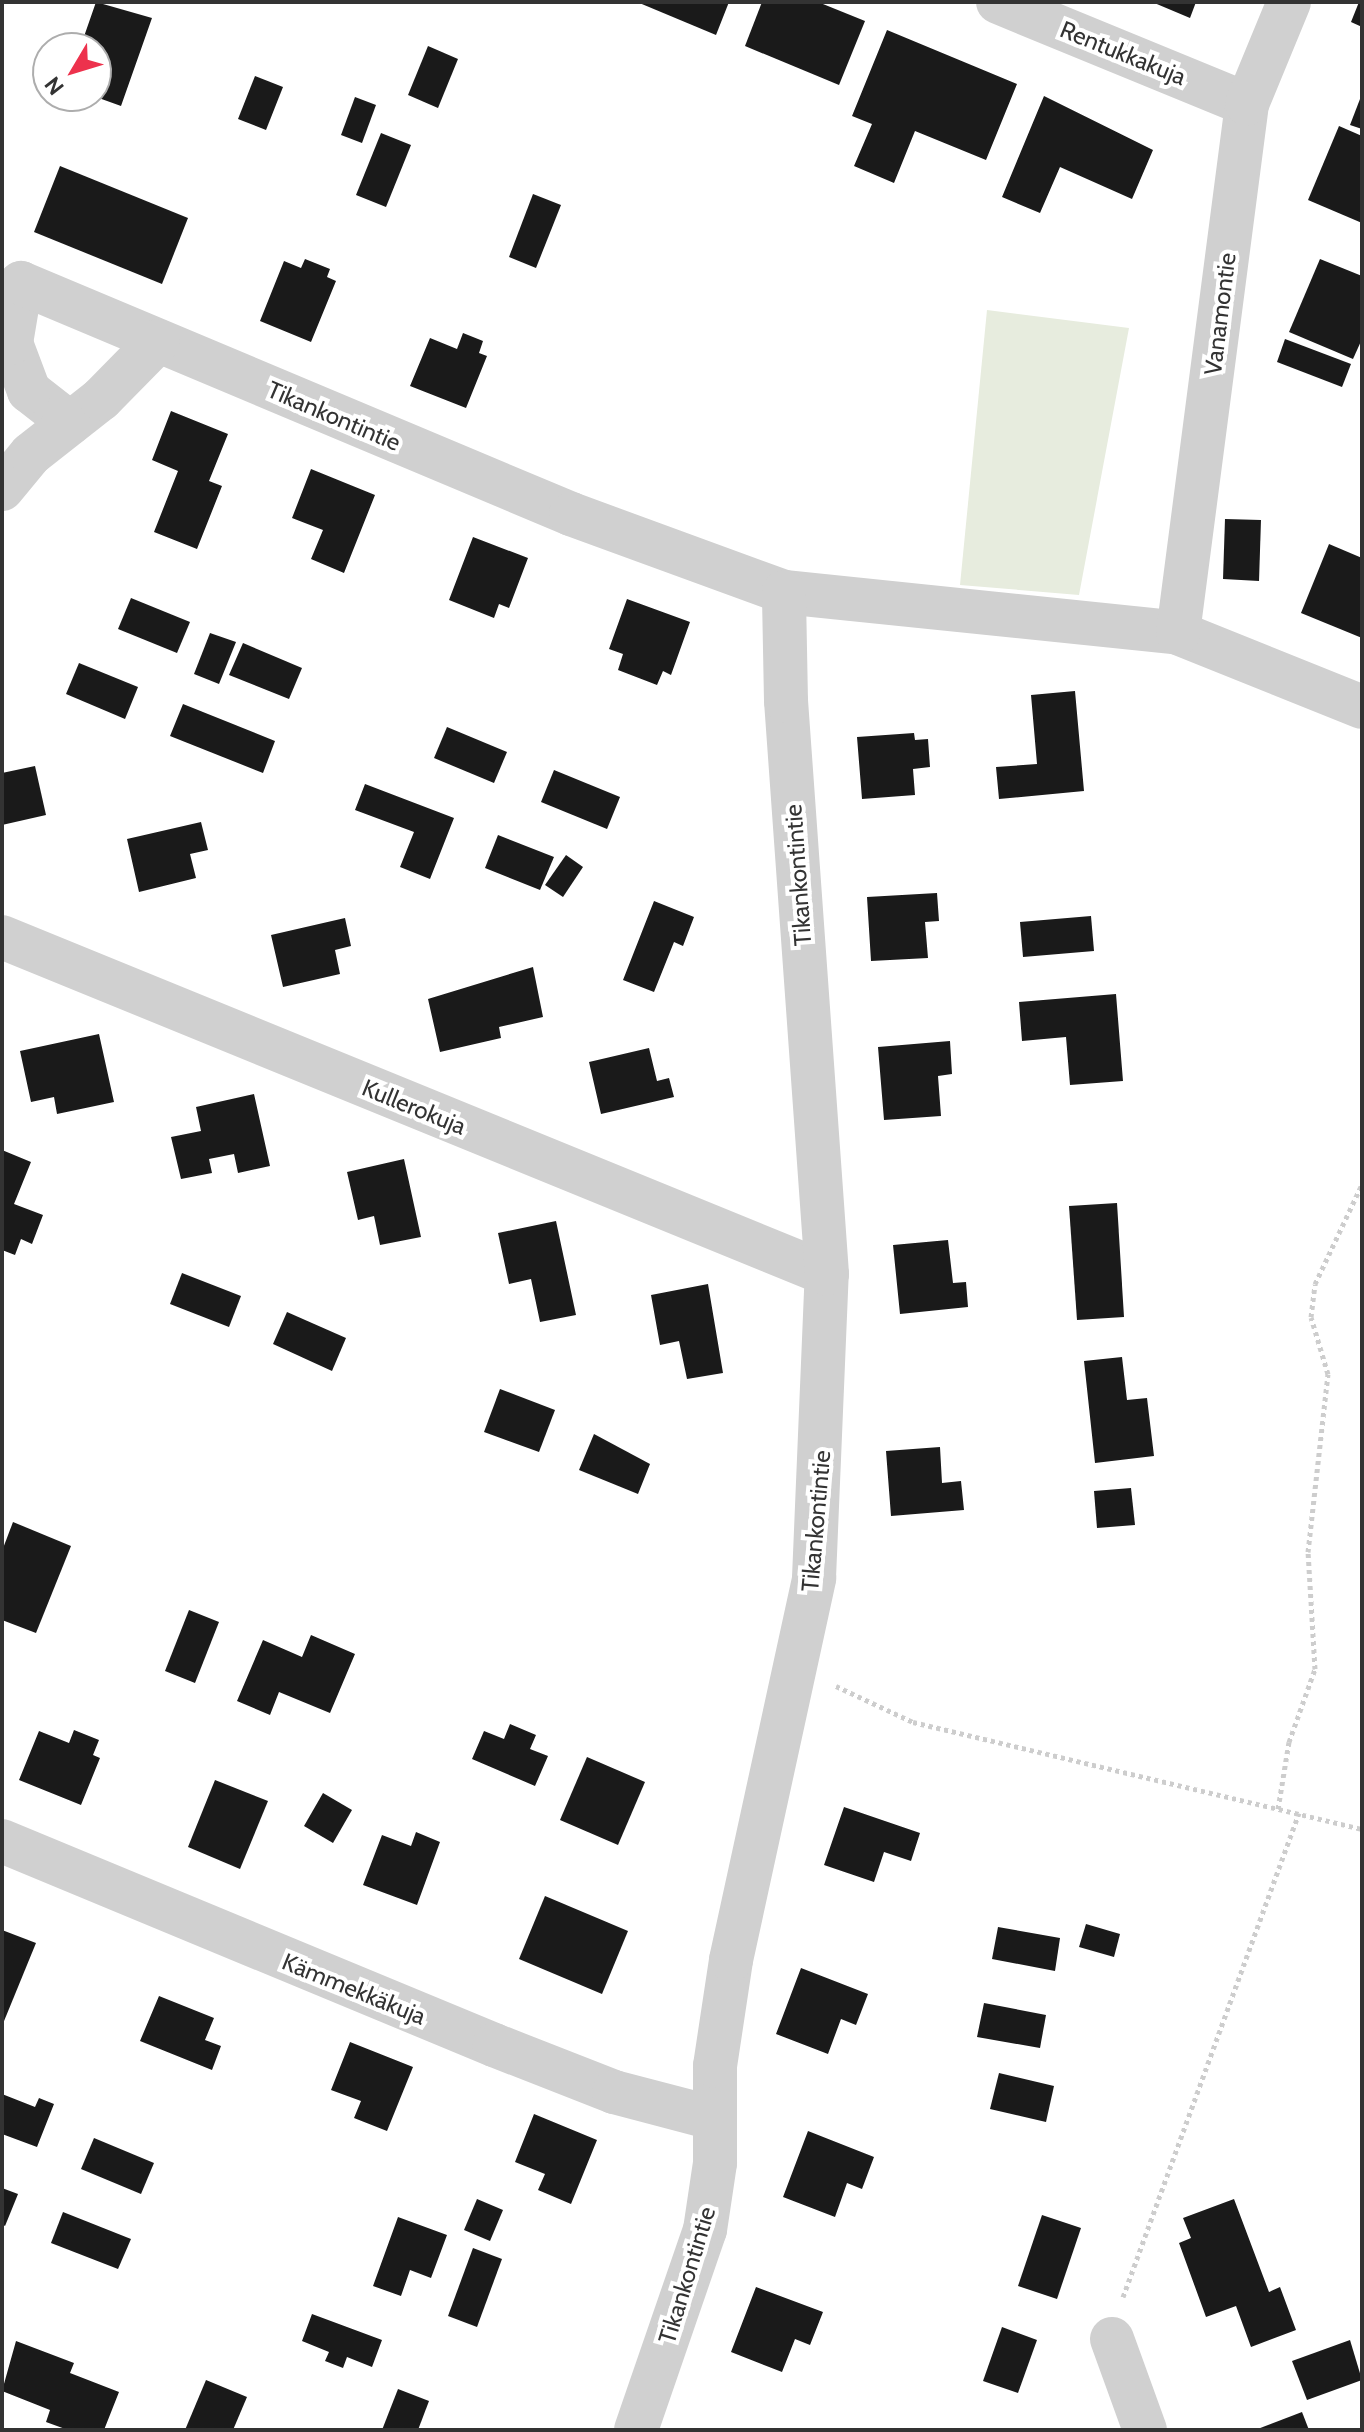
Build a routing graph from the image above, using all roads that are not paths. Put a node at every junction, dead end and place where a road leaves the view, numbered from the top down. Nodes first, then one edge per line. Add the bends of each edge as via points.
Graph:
1 (998, 2) edge
2 (1289, 2) edge
3 (1247, 104) junction
4 (158, 341) junction
5 (70, 423) junction
6 (2, 489) edge
7 (784, 592) junction
8 (1178, 633) junction
9 (1362, 707) edge
10 (2, 937) edge
11 (827, 1274) junction
12 (2, 1841) edge
13 (713, 2118) junction
14 (1112, 2339) road end
15 (636, 2430) edge
16 (1145, 2430) edge

1 - 3 street, Rentukkakuja
2 - 3 street, Vanamontie
3 - 8 street, Vanamontie
4 - 5 street
4 - 5 street, Tikankontintie via 21,283 11,343 29,391
4 - 7 street, Tikankontintie via 571,514
5 - 6 street
7 - 8 street, Tikankontintie
7 - 11 street, Tikankontintie via 786,701
8 - 9 street, Tikankontintie
10 - 11 street, Kullerokuja
11 - 13 street, Tikankontintie via 822,1480 799,1668 731,1960
12 - 13 street, Kämmekkäkuja via 614,2092
13 - 15 street, Tikankontintie via 705,2230
14 - 16 street

